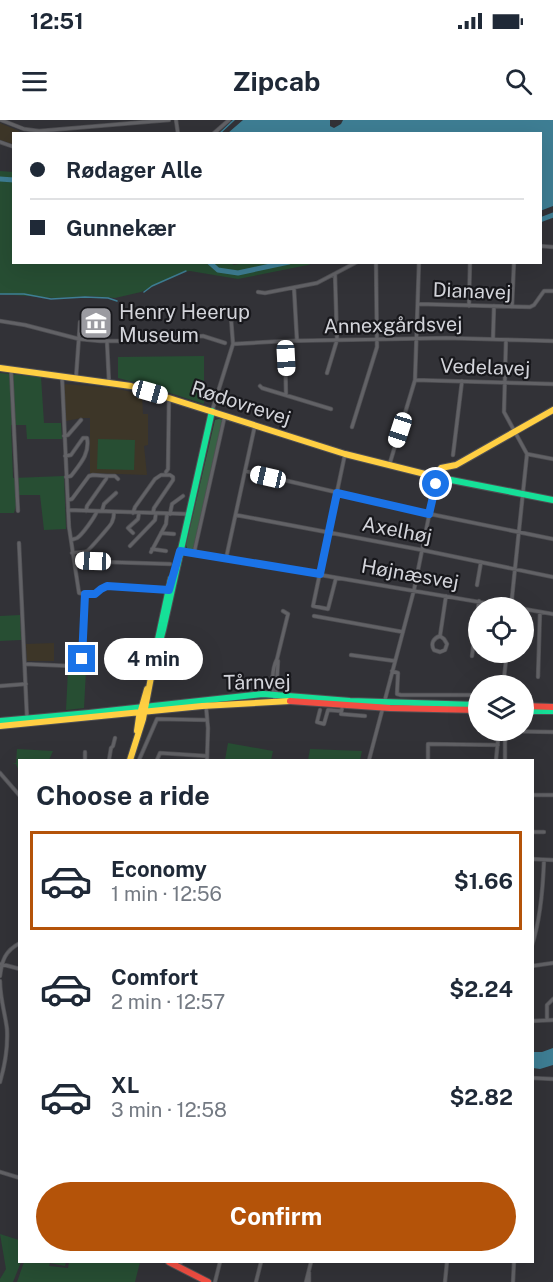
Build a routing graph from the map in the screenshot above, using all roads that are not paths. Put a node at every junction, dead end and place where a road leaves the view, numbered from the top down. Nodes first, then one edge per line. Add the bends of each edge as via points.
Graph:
1 (2, 120) edge
2 (96, 120) edge
3 (169, 120) edge
4 (230, 120) edge
5 (96, 127) junction
6 (23, 131) edge
7 (50, 132) edge
8 (215, 132) edge
9 (353, 264) edge
10 (376, 264) edge
11 (419, 264) edge
12 (470, 264) edge
13 (514, 264) edge
14 (335, 274) junction
15 (294, 288) junction
16 (553, 291) edge
17 (258, 292) dead end
18 (418, 304) junction
19 (469, 306) junction
20 (494, 306) junction
21 (512, 307) junction
22 (231, 318) dead end
23 (0, 321) edge
24 (80, 322) dead end
25 (79, 339) junction
26 (417, 339) junction
27 (493, 339) junction
28 (337, 340) junction
29 (377, 340) junction
30 (506, 340) junction
31 (285, 341) junction
32 (297, 341) junction
33 (553, 341) edge
34 (107, 342) junction
35 (225, 343) dead end
36 (233, 344) junction
37 (0, 368) edge
38 (11, 369) junction
39 (327, 373) dead end
40 (62, 376) junction
41 (76, 378) junction
42 (416, 380) junction
43 (462, 381) junction
44 (109, 382) junction
45 (505, 382) junction
46 (553, 384) edge
47 (260, 386) dead end
48 (286, 395) junction
49 (169, 397) junction
50 (331, 409) dead end
51 (553, 410) edge
52 (212, 411) junction
53 (225, 415) junction
54 (81, 420) dead end
55 (255, 425) junction
56 (352, 427) dead end
57 (514, 431) junction
58 (64, 436) junction
59 (345, 454) junction
60 (527, 454) junction
61 (453, 455) dead end
62 (65, 456) junction
63 (553, 459) edge
64 (389, 466) junction
65 (245, 471) junction
66 (166, 472) dead end
67 (107, 476) junction
68 (66, 477) junction
69 (437, 477) junction
70 (118, 479) dead end
71 (116, 493) dead end
72 (337, 493) junction
73 (523, 494) junction
74 (183, 496) dead end
75 (68, 500) junction
76 (553, 500) edge
77 (68, 510) junction
78 (18, 511) dead end
79 (86, 511) junction
80 (99, 511) junction
81 (114, 512) junction
82 (133, 513) junction
83 (139, 513) junction
84 (155, 513) junction
85 (168, 514) junction
86 (188, 514) junction
87 (429, 514) junction
88 (236, 515) junction
89 (161, 532) junction
90 (329, 532) junction
91 (519, 532) junction
92 (132, 533) dead end
93 (174, 534) dead end
94 (553, 539) edge
95 (70, 540) junction
96 (19, 543) dead end
97 (130, 546) dead end
98 (422, 550) junction
99 (166, 551) dead end
100 (180, 551) junction
101 (72, 553) junction
102 (194, 553) junction
103 (227, 554) dead end
104 (74, 561) junction
105 (481, 562) junction
106 (170, 564) dead end
107 (515, 569) junction
108 (320, 574) junction
109 (336, 577) junction
110 (553, 577) edge
111 (477, 585) dead end
112 (414, 590) junction
113 (169, 593) junction
114 (85, 594) junction
115 (446, 596) junction
116 (513, 597) edge
117 (468, 599) edge
118 (283, 611) dead end
119 (534, 611) edge
120 (540, 612) junction
121 (553, 614) edge
122 (314, 616) dead end
123 (403, 632) junction
124 (440, 636) junction
125 (351, 655) dead end
126 (277, 659) junction
127 (395, 661) junction
128 (25, 663) junction
129 (392, 671) junction
130 (538, 677) dead end
131 (26, 684) junction
132 (0, 686) edge
133 (468, 695) edge
134 (273, 697) junction
135 (383, 705) junction
136 (468, 705) edge
137 (206, 706) junction
138 (534, 707) edge
139 (143, 709) junction
140 (468, 709) edge
141 (553, 709) edge
142 (320, 710) dead end
143 (534, 710) edge
144 (365, 716) dead end
145 (207, 720) junction
146 (0, 721) edge
147 (27, 721) junction
148 (0, 726) edge
149 (534, 732) edge
150 (553, 732) edge
151 (115, 738) dead end
152 (498, 741) edge
153 (505, 741) edge
154 (498, 745) junction
155 (85, 752) dead end
156 (207, 758) edge
157 (85, 759) edge
158 (109, 759) edge
159 (130, 759) edge
160 (139, 759) edge
161 (157, 759) edge
162 (369, 759) edge
163 (428, 759) edge
164 (496, 759) edge
165 (505, 759) edge
166 (0, 774) edge
167 (18, 794) edge
168 (534, 795) edge
169 (553, 795) edge
170 (534, 832) edge
171 (544, 832) dead end
172 (534, 860) edge
173 (544, 860) junction
174 (553, 860) edge
175 (534, 939) edge
176 (18, 944) edge
177 (553, 963) edge
178 (1, 964) edge
179 (534, 966) edge
180 (18, 968) edge
181 (0, 976) edge
182 (0, 981) edge
183 (553, 999) edge
184 (547, 1020) junction
185 (553, 1020) edge
186 (534, 1021) edge
187 (534, 1078) edge
188 (553, 1079) edge
189 (0, 1082) edge
190 (0, 1172) edge
191 (18, 1177) edge
192 (171, 1263) edge
193 (220, 1263) edge
194 (261, 1263) edge
195 (311, 1263) edge
196 (447, 1263) edge
197 (514, 1263) edge
198 (208, 1282) edge
199 (215, 1282) edge
200 (256, 1282) edge
201 (308, 1282) edge
202 (445, 1282) edge
203 (513, 1282) edge

1 - 6 street
2 - 5 street
3 - 5 street
4 - 8 street
5 - 7 street
6 - 7 street
9 - 14 street
10 - 29 street
11 - 18 street
12 - 19 street
13 - 21 street
14 - 15 street
14 - 28 street
15 - 17 street
15 - 32 street
16 - 21 street, Dianavej via 544,291 532,307
18 - 19 street, Dianavej
18 - 26 street
19 - 20 street, Dianavej
20 - 21 street, Dianavej
20 - 27 street
22 - 36 street
23 - 25 street
24 - 25 street
25 - 34 street
25 - 41 street
26 - 27 street, Annexgårdsvej
26 - 29 street, Annexgårdsvej
26 - 42 street
27 - 30 street, Annexgårdsvej
28 - 29 street, Annexgårdsvej
28 - 32 street, Annexgårdsvej
28 - 39 street
29 - 56 street
30 - 33 street, Annexgårdsvej
30 - 45 street
31 - 32 street, Annexgårdsvej
31 - 36 street, Annexgårdsvej
31 - 48 street
34 - 35 street via 203,336
34 - 44 street
36 - 52 street
37 - 38 street, Rødovrevej
38 - 40 street, Rødovrevej
38 - 78 street
40 - 41 street, Rødovrevej
40 - 58 street
41 - 44 street, Rødovrevej
42 - 43 street, Vedelavej
42 - 64 street
43 - 45 street, Vedelavej
43 - 61 street
44 - 49 street, Rødovrevej
45 - 46 street, Vedelavej
45 - 57 street via 504,412
47 - 48 street
48 - 50 street
49 - 52 street, Rødovrevej
49 - 66 street
51 - 57 street
52 - 53 street, Rødovrevej
52 - 86 street
53 - 55 street, Rødovrevej
53 - 102 street
54 - 58 street
55 - 59 street, Rødovrevej
55 - 65 street
57 - 60 street
57 - 69 street via 456,465 441,468
58 - 62 street
59 - 64 street, Rødovrevej
59 - 72 street
60 - 63 street
60 - 73 street
62 - 68 street
62 - 68 street via 87,438 88,452 71,476
64 - 69 street, Rødovrevej
65 - 72 street
65 - 88 street
67 - 70 street
67 - 75 street via 89,476
67 - 79 street
68 - 75 street
69 - 73 street, Rødovrevej
69 - 87 street
71 - 80 street
72 - 87 street
72 - 90 street
73 - 76 street, Rødovrevej
73 - 91 street
74 - 85 street via 172,504
75 - 77 street
77 - 79 street
77 - 95 street
79 - 80 street
80 - 81 street
80 - 95 street via 80,535
81 - 82 street
81 - 101 street via 111,525 87,551
82 - 83 street
82 - 84 street via 155,479 170,475 173,480 154,508
83 - 84 street
83 - 92 street via 128,528
84 - 85 street
84 - 97 street via 155,520
85 - 86 street
85 - 89 street
86 - 100 street
87 - 91 street
87 - 98 street
88 - 90 street, Axelhøj
88 - 103 street
89 - 93 street
89 - 99 street via 151,550
90 - 98 street, Axelhøj
90 - 108 street
91 - 94 street
91 - 107 street
95 - 101 street
96 - 128 street
98 - 105 street, Axelhøj
98 - 112 street
100 - 102 street, Højnæsvej
100 - 113 street
101 - 104 street
102 - 108 street, Højnæsvej
104 - 106 street
104 - 114 street via 79,593
105 - 107 street, Axelhøj
105 - 111 street
107 - 110 street, Axelhøj
107 - 116 street
108 - 109 street, Højnæsvej
108 - 109 street, Højnæsvej via 313,604 319,608 328,609
109 - 112 street, Højnæsvej
112 - 115 street, Højnæsvej
112 - 123 street
113 - 114 street via 107,586 95,594
113 - 139 street
114 - 128 street via 80,663
115 - 117 street, Højnæsvej
115 - 124 street
118 - 126 street via 288,614
119 - 120 street
120 - 121 street
120 - 130 street
122 - 123 street
123 - 127 street
124 - 124 street via 434,639 432,647 440,652 446,650 447,644
125 - 127 street
126 - 134 street
126 - 134 street
127 - 129 street
128 - 131 street
129 - 133 street via 398,673 397,694
129 - 135 street
131 - 132 street
131 - 147 street
134 - 135 street, Tårnvej
134 - 137 street, Tårnvej
134 - 139 street, Tårnvej via 255,694
135 - 136 street, Tårnvej
135 - 140 street, Tårnvej
135 - 162 street
137 - 139 street, Tårnvej
137 - 145 street
138 - 141 street
139 - 147 street, Tårnvej
139 - 159 street
141 - 143 street
142 - 144 street via 317,722 324,724 328,710
145 - 156 street
145 - 160 street via 157,719
146 - 147 street, Tårnvej
147 - 148 street, Tårnvej
149 - 150 street
151 - 158 street
152 - 154 street
153 - 165 street
154 - 163 street via 428,744
154 - 164 street
155 - 157 street
156 - 161 street via 160,753
166 - 167 street
168 - 169 street
170 - 171 street
172 - 173 street
173 - 174 street
173 - 175 street via 542,900
176 - 178 street via 5,954
177 - 179 street
178 - 180 street
178 - 181 street
182 - 189 street via 7,1043
183 - 184 street via 547,1005
184 - 185 street
184 - 186 street
187 - 188 street
190 - 191 street
192 - 198 street
193 - 199 street
194 - 200 street
195 - 201 street
196 - 202 street
197 - 203 street

